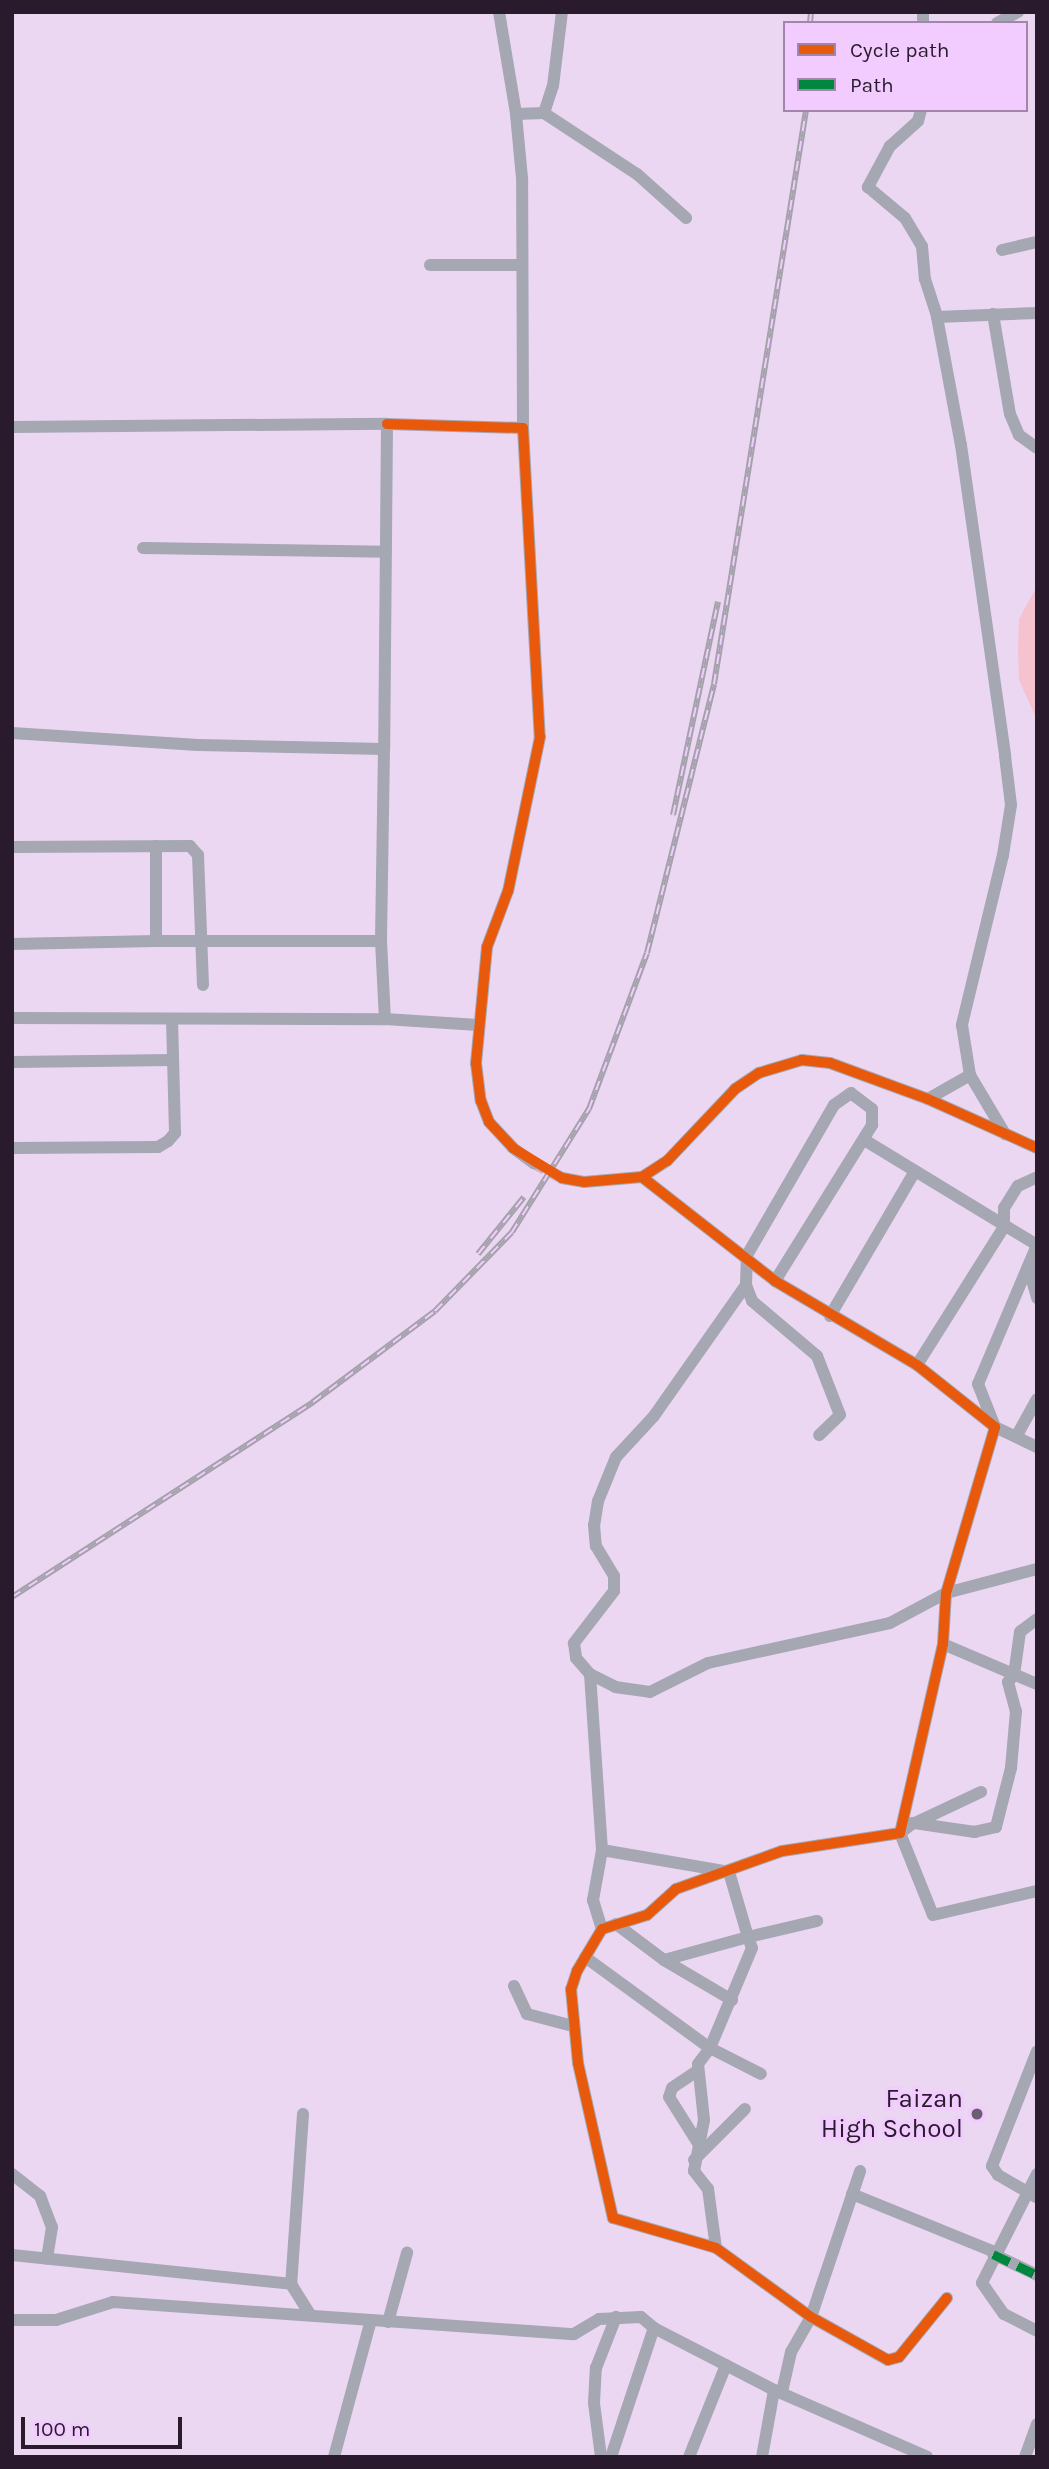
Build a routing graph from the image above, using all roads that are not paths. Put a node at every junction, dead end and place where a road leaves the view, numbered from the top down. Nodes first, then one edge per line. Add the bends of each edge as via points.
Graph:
1 (499, 12) edge
2 (562, 12) edge
3 (1018, 12) edge
4 (1001, 21) edge
5 (544, 113) junction
6 (516, 114) junction
7 (922, 114) edge
8 (686, 218) dead end
9 (1037, 242) edge
10 (1002, 250) dead end
11 (430, 265) dead end
12 (521, 265) junction
13 (1037, 313) edge
14 (993, 314) junction
15 (937, 317) junction
16 (387, 424) junction
17 (12, 427) edge
18 (523, 428) junction
19 (1037, 448) edge
20 (143, 548) dead end
21 (386, 552) junction
22 (12, 733) edge
23 (384, 749) junction
24 (156, 846) junction
25 (12, 847) edge
26 (156, 941) junction
27 (201, 941) junction
28 (381, 941) junction
29 (12, 944) edge
30 (203, 985) dead end
31 (12, 1018) edge
32 (385, 1018) junction
33 (172, 1020) junction
34 (478, 1025) junction
35 (173, 1059) junction
36 (12, 1062) edge
37 (970, 1075) junction
38 (928, 1099) junction
39 (1005, 1134) junction
40 (866, 1141) junction
41 (12, 1148) edge
42 (1037, 1148) edge
43 (534, 1163) tunnel mouth
44 (915, 1171) junction
45 (642, 1177) junction
46 (1037, 1177) edge
47 (562, 1178) tunnel mouth
48 (1004, 1227) junction
49 (1037, 1245) edge
50 (747, 1255) junction
51 (1037, 1266) edge
52 (775, 1281) junction
53 (746, 1285) junction
54 (1037, 1298) edge
55 (830, 1315) junction
56 (917, 1364) junction
57 (1037, 1399) edge
58 (995, 1427) junction
59 (819, 1435) dead end
60 (1016, 1437) junction
61 (1037, 1447) edge
62 (1037, 1569) edge
63 (946, 1593) junction
64 (1037, 1619) edge
65 (943, 1644) junction
66 (590, 1674) junction
67 (1014, 1675) junction
68 (1037, 1684) edge
69 (981, 1792) dead end
70 (915, 1823) junction
71 (900, 1833) junction
72 (602, 1850) junction
73 (729, 1872) junction
74 (1037, 1891) edge
75 (817, 1921) dead end
76 (616, 1924) junction
77 (602, 1929) junction
78 (748, 1937) junction
79 (585, 1957) junction
80 (664, 1960) junction
81 (514, 1986) dead end
82 (732, 2000) junction
83 (573, 2026) junction
84 (710, 2048) junction
85 (1037, 2051) edge
86 (697, 2071) junction
87 (761, 2074) dead end
88 (745, 2109) dead end
89 (303, 2114) dead end
90 (698, 2143) junction
91 (694, 2160) junction
92 (860, 2171) dead end
93 (1037, 2174) edge
94 (12, 2175) edge
95 (852, 2194) junction
96 (1033, 2195) edge
97 (716, 2248) junction
98 (407, 2253) dead end
99 (994, 2253) junction
100 (12, 2255) edge
101 (47, 2259) junction
102 (1037, 2275) edge
103 (291, 2284) junction
104 (947, 2298) dead end
105 (310, 2314) junction
106 (616, 2317) junction
107 (811, 2317) junction
108 (12, 2320) edge
109 (371, 2320) junction
110 (388, 2322) junction
111 (654, 2328) junction
112 (1037, 2331) edge
113 (726, 2365) junction
114 (778, 2391) junction
115 (1037, 2424) edge
116 (334, 2457) edge
117 (601, 2457) edge
118 (611, 2457) edge
119 (689, 2457) edge
120 (762, 2457) edge
121 (927, 2457) edge
122 (1025, 2457) edge

1 - 6 street
2 - 5 street via 553,86
3 - 4 street
5 - 6 street
5 - 8 street via 637,174
6 - 12 street via 522,178
7 - 15 street via 890,146 868,187 905,218 922,246 925,279
9 - 10 street
11 - 12 street
12 - 18 street
13 - 14 street
14 - 15 street
14 - 19 street via 1010,414 1019,435
15 - 37 street via 961,445 1011,805 996,894 962,1025
16 - 17 street
16 - 18 street
16 - 21 street
18 - 34 street via 540,737 508,891 487,947
20 - 21 street
21 - 23 street
22 - 23 street via 198,746
23 - 28 street
24 - 25 street
24 - 26 street
24 - 27 street via 190,846 198,855
26 - 27 street
26 - 29 street
27 - 28 street
27 - 30 street
28 - 32 street
31 - 33 street
32 - 33 street
32 - 34 street
33 - 35 street
34 - 43 street via 476,1063 485,1111 513,1149
35 - 36 street
35 - 41 street via 175,1133 158,1147
37 - 38 street
37 - 39 street
38 - 39 street
38 - 45 street via 830,1063 802,1060 776,1066 735,1089 667,1161
39 - 42 street
40 - 44 street
40 - 50 street via 872,1109 846,1093 834,1105
40 - 52 street
44 - 48 street
44 - 55 street
45 - 47 street via 584,1182
45 - 50 street
46 - 48 street via 1018,1186 1004,1208
48 - 49 street
48 - 56 street
49 - 58 street via 978,1384
50 - 52 street
50 - 53 street
51 - 54 street via 1032,1280
52 - 55 street
53 - 59 street via 752,1301 817,1356 839,1415
53 - 66 street via 654,1416 616,1457 597,1501 596,1546 614,1576 614,1591 574,1643 576,1658
55 - 56 street
56 - 58 street
57 - 60 street
58 - 60 street
58 - 63 street
60 - 61 street
62 - 63 street
63 - 65 street
63 - 66 street via 890,1623 708,1663 650,1692 615,1687
64 - 67 street via 1020,1632
65 - 67 street
65 - 71 street
66 - 72 street
67 - 68 street
67 - 70 street via 1008,1682 1016,1711 1011,1768 996,1827 975,1832
69 - 70 street
70 - 71 street
71 - 73 street via 782,1851
71 - 74 street via 933,1915
72 - 73 street
72 - 77 street via 593,1900
73 - 76 street via 676,1889 646,1915
73 - 78 street
75 - 78 street
76 - 77 street
76 - 80 street
77 - 79 street
78 - 80 street
78 - 82 street via 752,1948
79 - 83 street via 571,1989
79 - 84 street
80 - 82 street
81 - 83 street via 527,2014
82 - 84 street
83 - 97 street via 613,2218
84 - 86 street via 699,2057
84 - 87 street
85 - 96 street via 992,2166 998,2175
86 - 90 street via 704,2106
86 - 90 street via 672,2088 669,2097
88 - 91 street
89 - 103 street
90 - 91 street
91 - 97 street via 694,2171 708,2189
92 - 95 street
93 - 96 street
94 - 101 street via 40,2196 52,2227
95 - 99 street
95 - 107 street
96 - 99 street
97 - 107 street
98 - 110 street
99 - 102 street
99 - 112 street via 982,2283 989,2297 1004,2314
100 - 101 street
101 - 103 street
103 - 105 street
104 - 107 street via 899,2357 888,2360
105 - 108 street via 113,2302 56,2320
105 - 109 street
106 - 110 street via 599,2319 574,2334
106 - 111 street via 641,2317
106 - 117 street via 596,2368 594,2403
107 - 114 street via 791,2353
109 - 110 street
109 - 116 street
111 - 113 street
111 - 118 street
113 - 114 street
113 - 119 street
114 - 120 street
114 - 121 street
115 - 122 street

